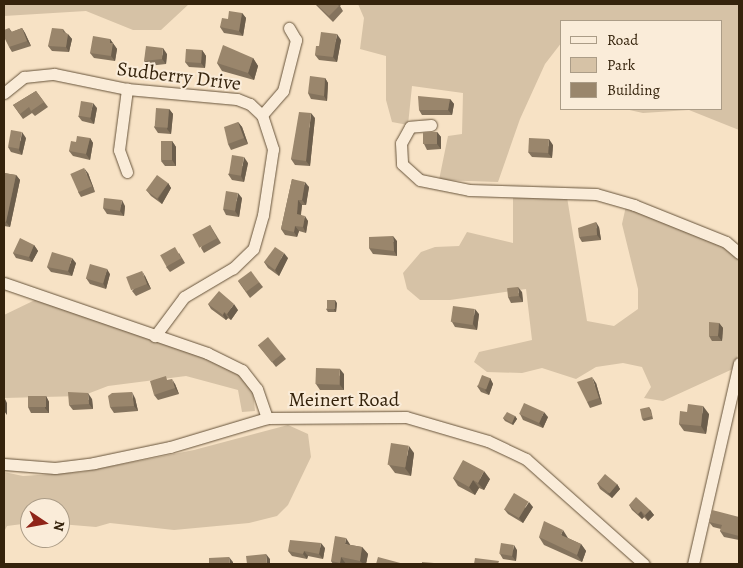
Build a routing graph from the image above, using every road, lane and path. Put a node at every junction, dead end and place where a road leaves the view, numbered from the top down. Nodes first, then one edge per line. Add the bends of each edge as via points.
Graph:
1 (289, 28) dead end
2 (127, 89) junction
3 (4, 94) edge
4 (262, 115) junction
5 (431, 125) dead end
6 (127, 172) dead end
7 (739, 253) edge
8 (4, 283) edge
9 (155, 336) junction
10 (739, 363) edge
11 (267, 418) junction
12 (4, 464) edge
13 (644, 564) edge
14 (693, 564) edge

1 - 4 street via 296,40 283,91
2 - 3 street, Sudberry Drive via 54,74 39,74 24,78
2 - 4 street, Sudberry Drive via 237,100 250,104
2 - 6 street via 119,150
4 - 9 street, Sudberry Drive via 273,149 263,215 252,249 233,268 184,298
5 - 7 street via 410,127 401,143 402,164 420,180 469,190 596,194 634,205 726,242
8 - 9 street
9 - 11 street via 207,353 242,370 257,389
10 - 14 street
11 - 12 street, Meinert Road via 170,447 104,462 55,468
11 - 13 street, Meinert Road via 406,417 488,440 526,459

